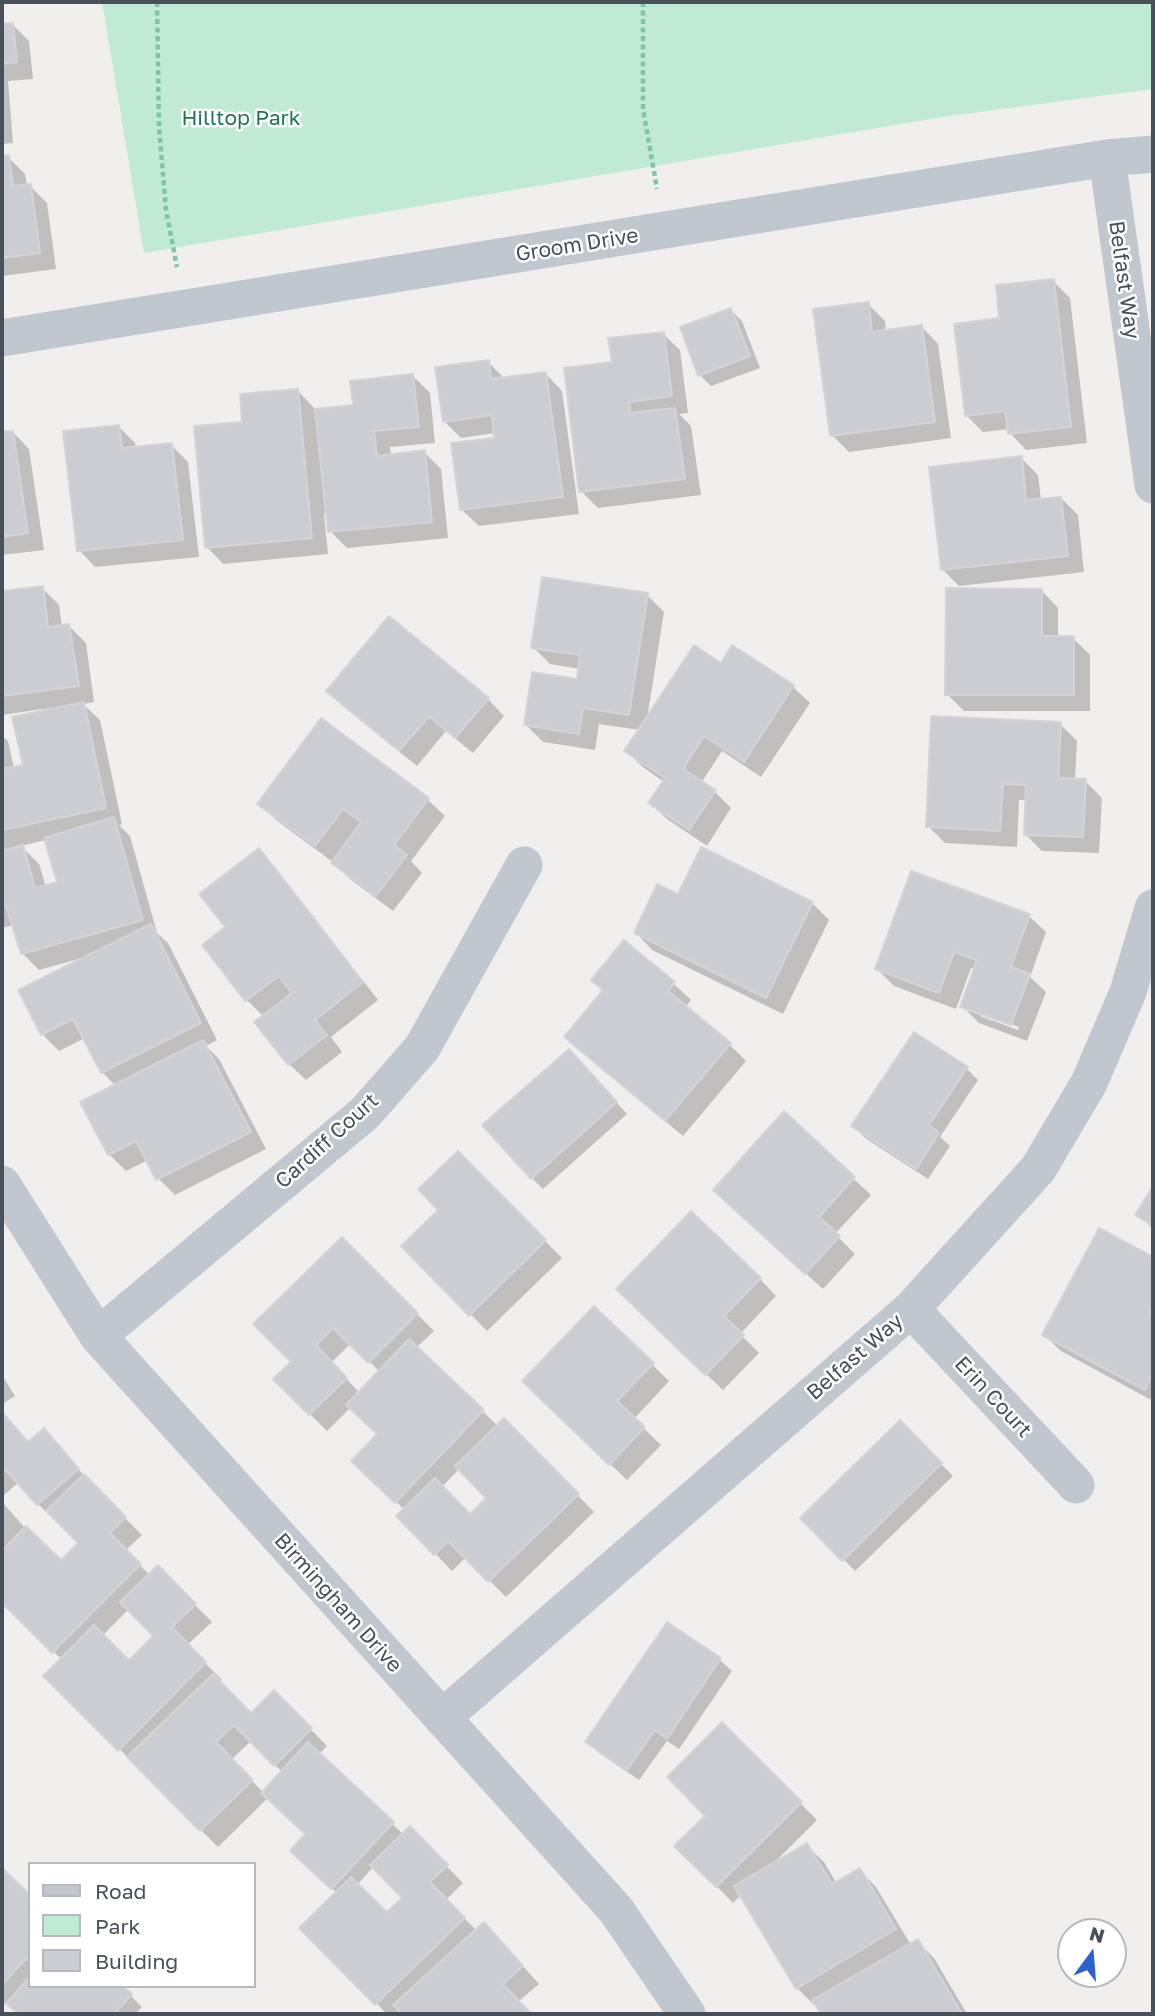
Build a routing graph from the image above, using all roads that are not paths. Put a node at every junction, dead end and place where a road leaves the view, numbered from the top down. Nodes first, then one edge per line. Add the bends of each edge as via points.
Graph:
1 (1153, 154) edge
2 (1107, 158) junction
3 (2, 338) edge
4 (1153, 485) edge
5 (524, 865) dead end
6 (1153, 908) edge
7 (2, 1184) edge
8 (911, 1309) junction
9 (97, 1336) junction
10 (1076, 1485) dead end
11 (442, 1718) junction
12 (687, 2014) edge

1 - 2 street, Groom Drive
2 - 3 street, Groom Drive
2 - 4 street, Belfast Way
5 - 9 street, Cardiff Court via 422,1048 365,1113
6 - 8 street, Belfast Way via 1128,992 1089,1083 1038,1169
7 - 9 street, Birmingham Drive
8 - 10 street, Erin Court
8 - 11 street, Belfast Way
9 - 11 street, Birmingham Drive
11 - 12 street, Birmingham Drive via 616,1910

